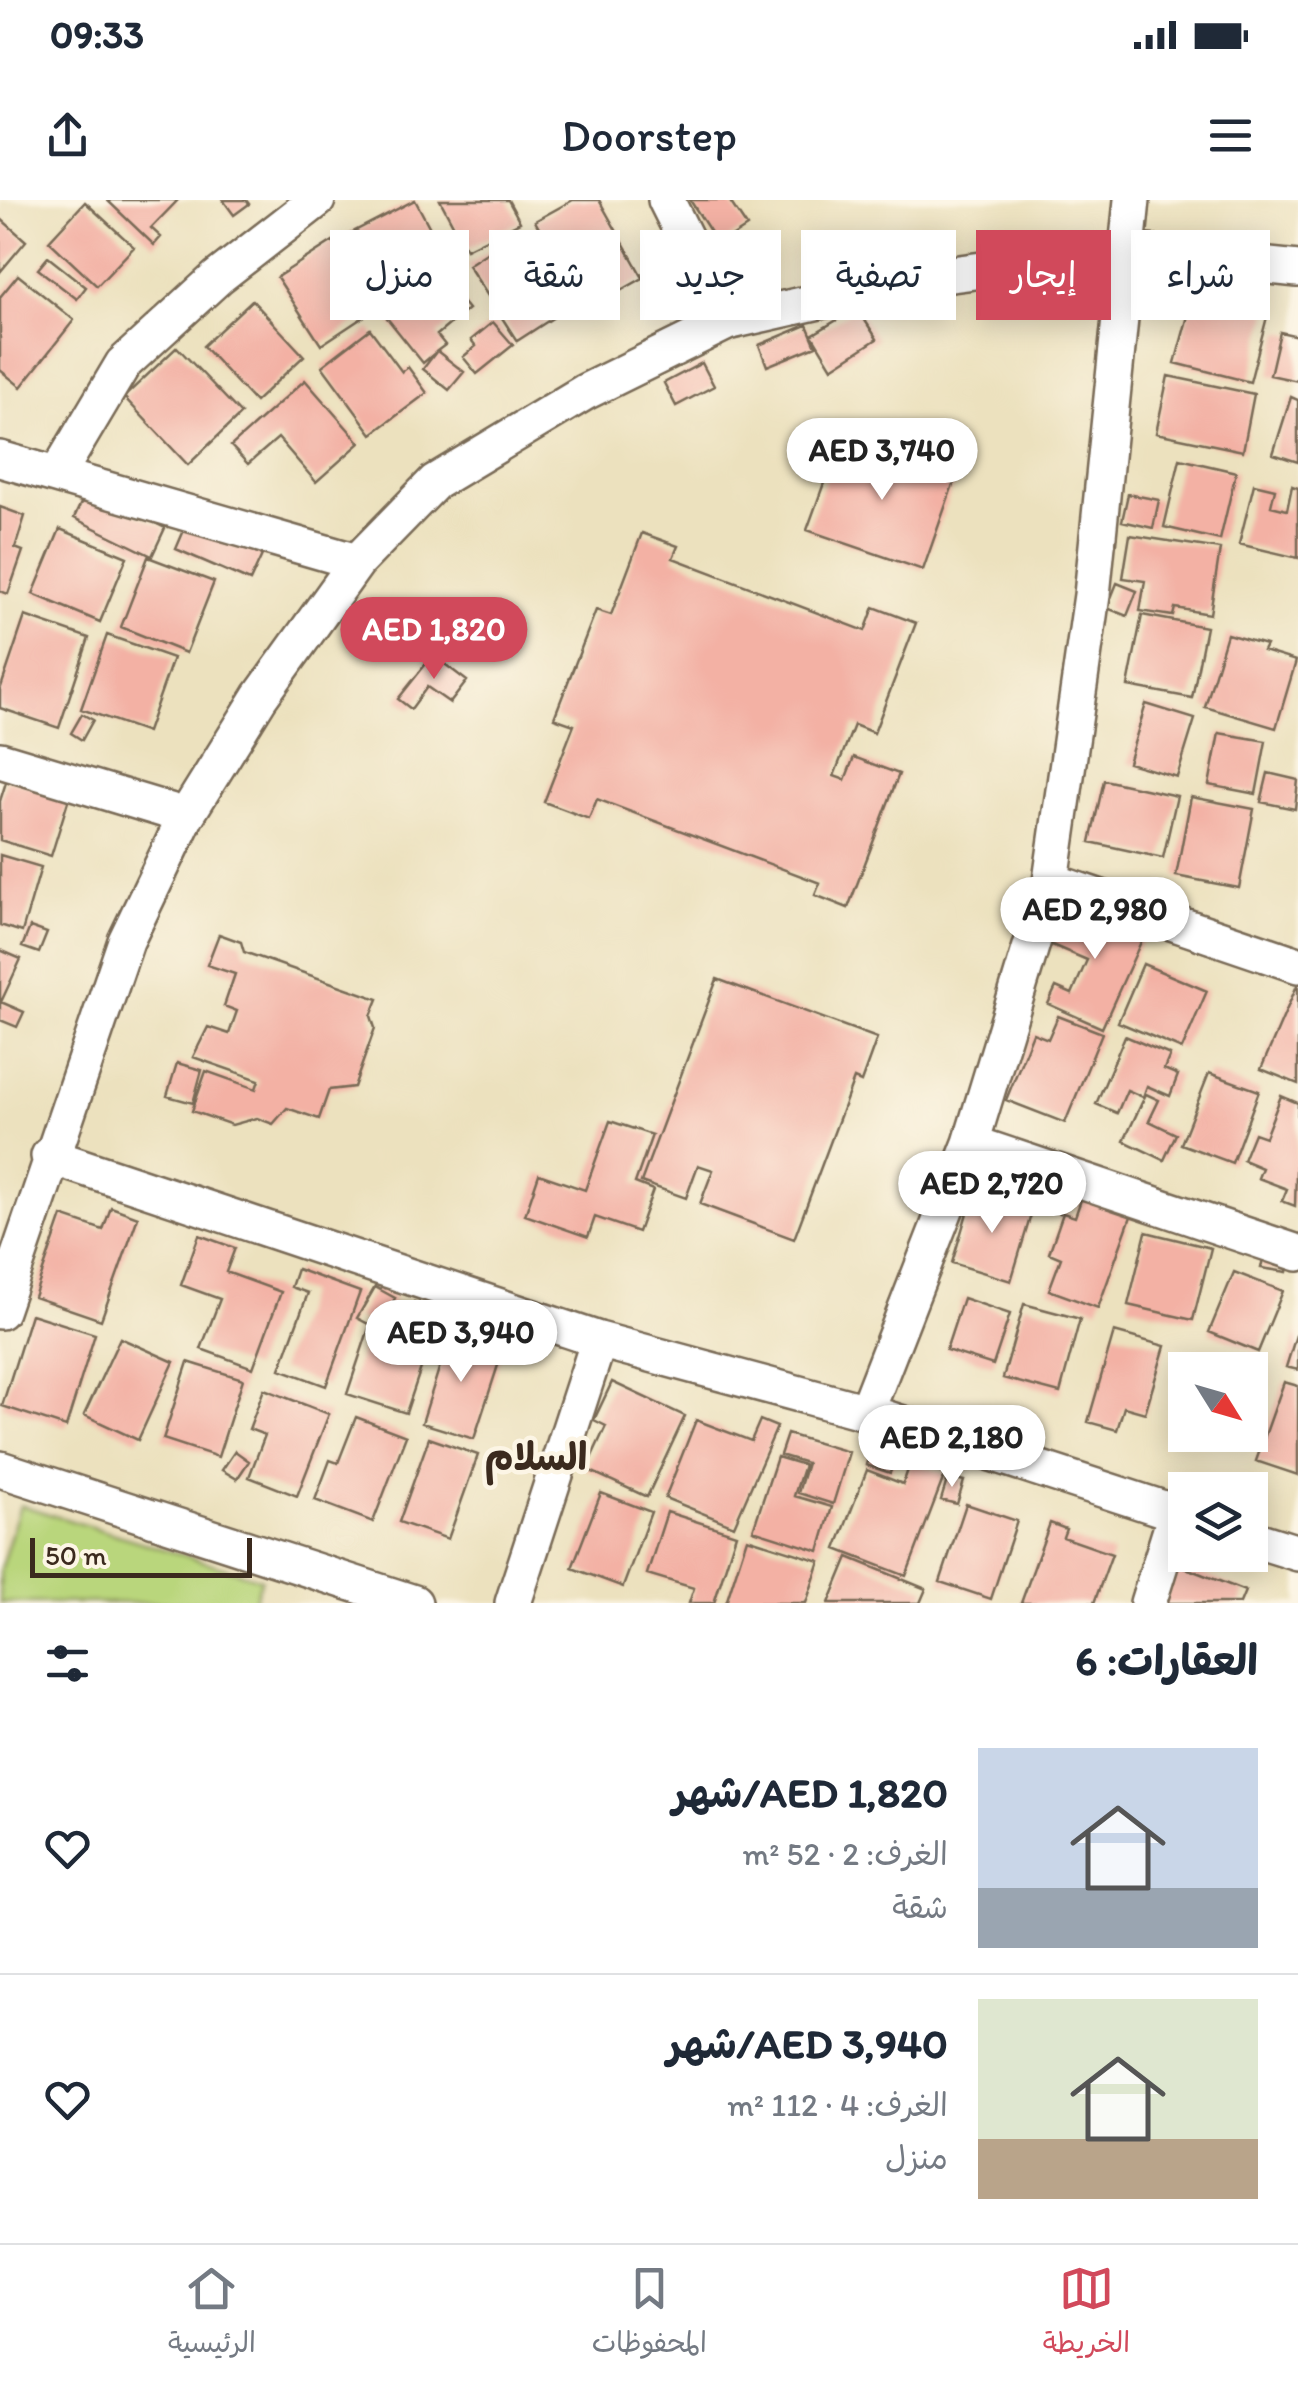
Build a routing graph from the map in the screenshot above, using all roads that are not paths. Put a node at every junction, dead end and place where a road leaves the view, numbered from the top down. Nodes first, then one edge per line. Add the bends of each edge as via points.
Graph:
1 (317, 200) edge
2 (666, 200) edge
3 (1132, 200) edge
4 (1128, 251) junction
5 (1298, 269) edge
6 (727, 322) junction
7 (0, 459) edge
8 (57, 475) junction
9 (357, 562) junction
10 (0, 760) edge
11 (186, 816) junction
12 (1051, 881) junction
13 (1298, 965) edge
14 (971, 1142) junction
15 (49, 1156) junction
16 (1298, 1253) edge
17 (0, 1310) edge
18 (599, 1340) junction
19 (866, 1412) junction
20 (0, 1469) edge
21 (1168, 1511) edge
22 (1268, 1544) edge
23 (1168, 1548) edge
24 (1298, 1554) edge
25 (414, 1603) edge
26 (514, 1603) edge
27 (1148, 1603) edge

1 - 8 street via 218,277 123,364
2 - 6 street
3 - 4 street
4 - 5 street
4 - 6 street via 921,278
4 - 12 street via 1092,595
6 - 9 street via 586,392 435,482
7 - 8 street
8 - 9 street
9 - 11 street via 260,697
10 - 11 street
11 - 15 street via 126,940
12 - 13 street
12 - 14 street
14 - 16 street
14 - 19 street
15 - 17 street
15 - 18 street
18 - 19 street
18 - 26 street
19 - 21 street
20 - 25 street
22 - 24 street
23 - 27 street

